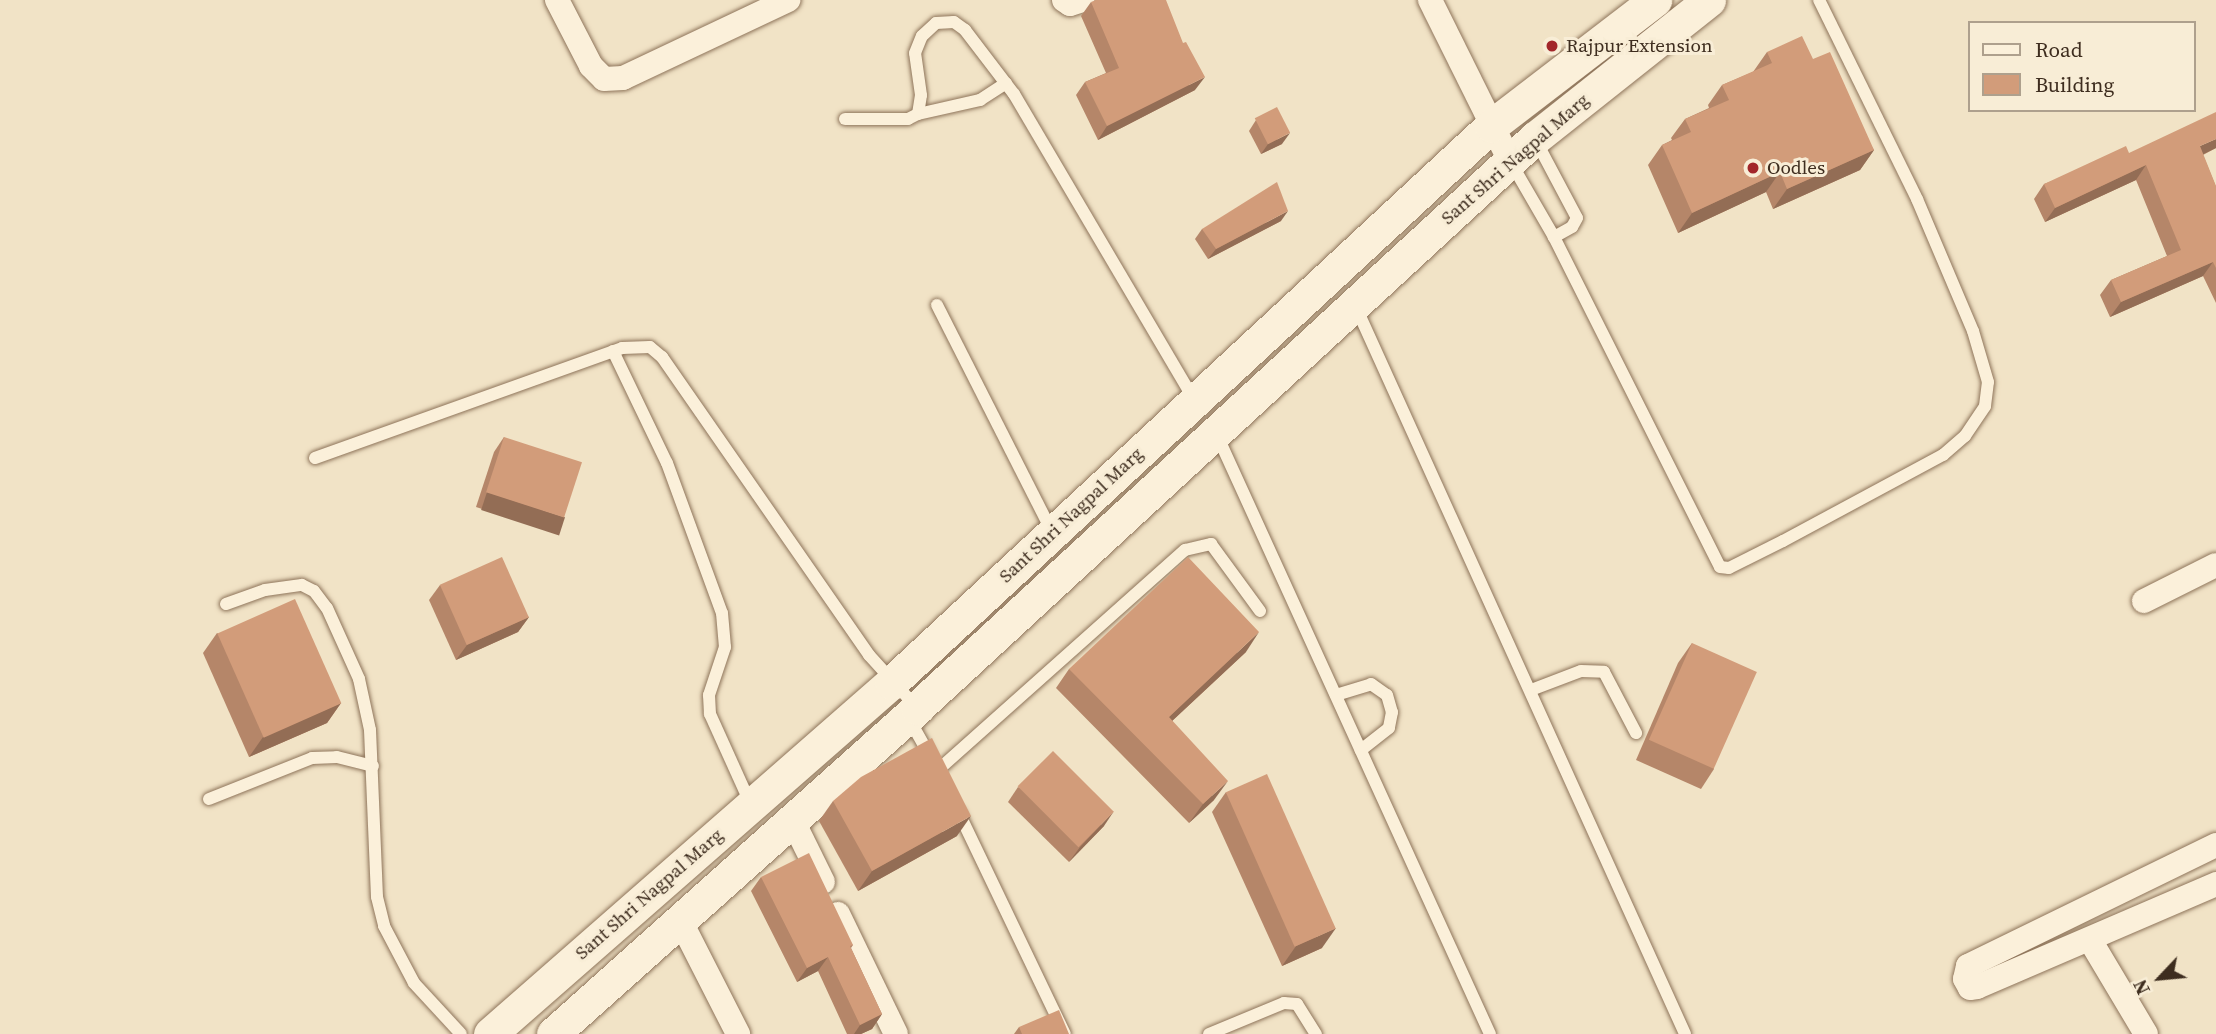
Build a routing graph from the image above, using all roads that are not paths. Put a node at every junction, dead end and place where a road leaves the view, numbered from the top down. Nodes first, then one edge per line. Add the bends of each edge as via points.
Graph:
1 (557, 0) edge
2 (788, 0) edge
3 (1064, 0) edge
4 (1082, 0) edge
5 (1430, 0) edge
6 (1655, 0) edge
7 (1709, 0) edge
8 (1819, 0) edge
9 (1006, 83) junction
10 (918, 114) junction
11 (845, 119) dead end
12 (1491, 126) junction
13 (1535, 138) junction
14 (1510, 161) junction
15 (1554, 237) junction
16 (1354, 301) junction
17 (937, 305) dead end
18 (613, 351) junction
19 (1195, 401) junction
20 (1215, 431) junction
21 (315, 458) dead end
22 (1052, 533) junction
23 (2216, 565) edge
24 (2144, 601) dead end
25 (226, 604) dead end
26 (1260, 611) dead end
27 (891, 683) junction
28 (1531, 690) junction
29 (1336, 695) junction
30 (912, 712) junction
31 (1636, 733) dead end
32 (817, 747) junction
33 (1361, 750) junction
34 (373, 766) junction
35 (938, 770) junction
36 (842, 775) junction
37 (944, 782) edge
38 (950, 795) edge
39 (209, 799) dead end
40 (751, 805) junction
41 (792, 819) junction
42 (2216, 845) edge
43 (2216, 884) edge
44 (680, 920) junction
45 (2090, 940) junction
46 (461, 1034) edge
47 (490, 1034) edge
48 (553, 1034) edge
49 (738, 1034) edge
50 (896, 1034) edge
51 (1065, 1034) edge
52 (1209, 1034) edge
53 (1316, 1034) edge
54 (1490, 1034) edge
55 (1685, 1034) edge
56 (2146, 1034) edge

1 - 2 street via 591,66 604,79 623,78
3 - 4 street via 1070,4
5 - 12 street
6 - 12 main road, Sant Shri Nagpal Marg
7 - 13 main road, Sant Shri Nagpal Marg
8 - 15 lane via 1917,199 1973,331 1988,382 1985,406 1965,436 1943,455 1796,534 1729,568 1720,567
9 - 10 lane via 980,100
9 - 10 lane via 965,30 954,22 936,23 922,36 915,53 922,95
9 - 19 lane
10 - 11 lane via 908,119
12 - 14 street
12 - 19 main road, Sant Shri Nagpal Marg
13 - 14 main road, Sant Shri Nagpal Marg
13 - 15 lane via 1577,218 1572,228
14 - 15 lane
14 - 16 main road, Sant Shri Nagpal Marg
16 - 20 main road, Sant Shri Nagpal Marg
16 - 28 lane
17 - 22 lane
18 - 21 lane
18 - 27 lane via 637,344 662,357
18 - 40 lane via 667,463 722,613 725,647 709,695 710,714
19 - 22 main road, Sant Shri Nagpal Marg
20 - 29 lane
20 - 30 main road, Sant Shri Nagpal Marg
22 - 27 main road, Sant Shri Nagpal Marg
23 - 24 street
25 - 34 lane via 289,586 314,591 338,628 359,679
26 - 35 lane via 1211,544 1185,550
27 - 30 lane
27 - 32 main road, Sant Shri Nagpal Marg
28 - 31 lane via 1581,671 1604,672
28 - 55 lane
29 - 33 lane
29 - 33 lane via 1371,684 1387,695 1392,712 1389,728
30 - 35 lane
30 - 36 main road, Sant Shri Nagpal Marg
32 - 36 main road via 835,744 840,749 846,765
32 - 40 main road, Sant Shri Nagpal Marg
33 - 54 lane
34 - 39 lane via 337,757 312,758
34 - 46 lane via 377,897 384,926 414,983
35 - 37 lane
36 - 41 main road, Sant Shri Nagpal Marg
38 - 51 lane
40 - 47 main road, Sant Shri Nagpal Marg
41 - 44 main road, Sant Shri Nagpal Marg
41 - 50 street
42 - 45 street via 1968,966 1965,979 1970,988 1977,987
43 - 45 street
44 - 48 main road, Sant Shri Nagpal Marg
44 - 49 street
45 - 56 street
52 - 53 lane via 1284,1003 1297,1004

